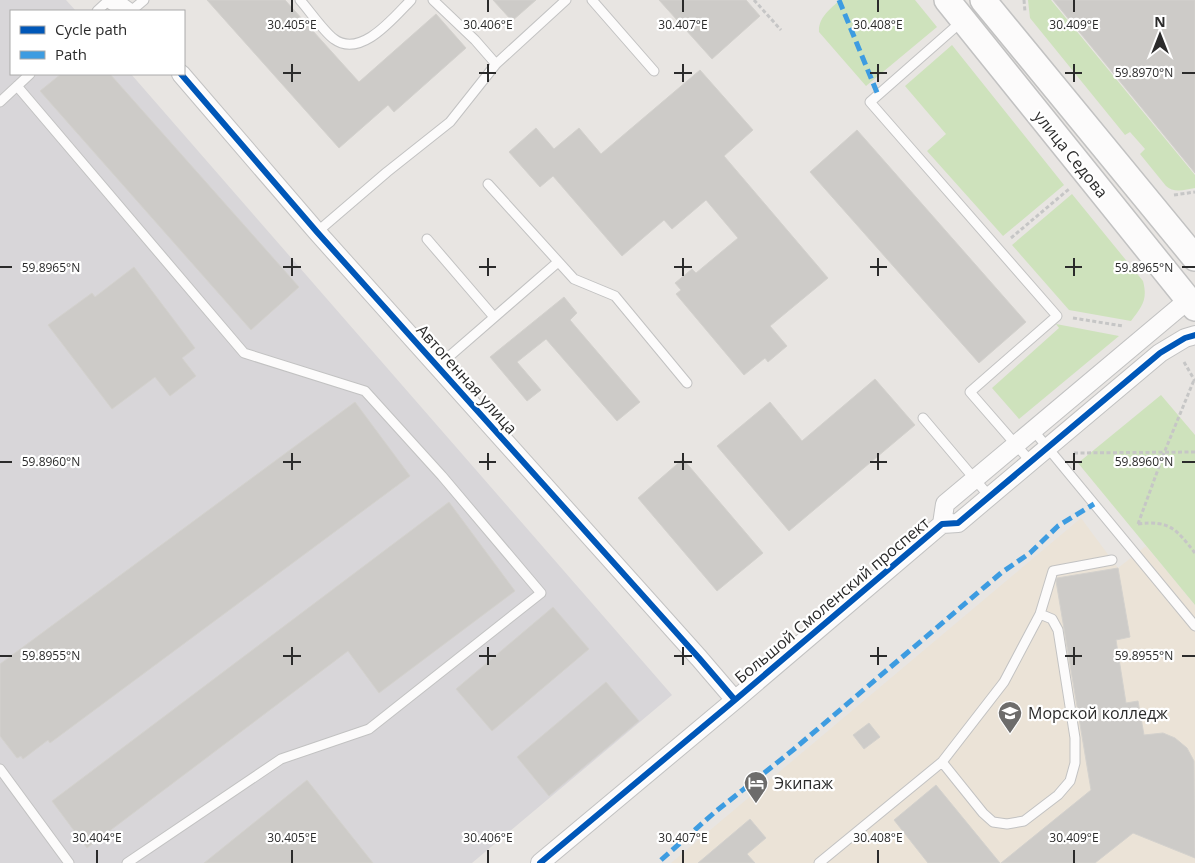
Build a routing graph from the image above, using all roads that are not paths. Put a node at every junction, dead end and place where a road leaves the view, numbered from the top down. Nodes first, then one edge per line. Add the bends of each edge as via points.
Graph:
1 (110, 0) edge
2 (144, 0) edge
3 (300, 0) edge
4 (411, 0) edge
5 (433, 0) edge
6 (566, 0) edge
7 (592, 0) edge
8 (947, 0) edge
9 (983, 0) edge
10 (98, 10) edge
11 (125, 10) edge
12 (132, 10) edge
13 (964, 20) junction
14 (496, 64) junction
15 (654, 71) dead end
16 (29, 75) edge
17 (182, 75) edge
18 (17, 86) junction
19 (0, 102) edge
20 (488, 184) dead end
21 (317, 232) junction
22 (427, 239) dead end
23 (1195, 258) edge
24 (558, 262) junction
25 (1191, 304) edge
26 (494, 317) junction
27 (1195, 335) edge
28 (437, 367) junction
29 (687, 383) dead end
30 (923, 418) dead end
31 (1033, 430) junction
32 (1016, 445) junction
33 (1048, 447) junction
34 (1031, 462) junction
35 (975, 479) junction
36 (989, 496) junction
37 (942, 524) junction
38 (1112, 560) dead end
39 (1040, 614) junction
40 (1195, 626) edge
41 (735, 700) junction
42 (942, 762) junction
43 (0, 769) edge
44 (69, 863) edge
45 (127, 863) edge
46 (540, 863) edge
47 (819, 863) edge

1 - 10 lane
1 - 11 street
2 - 12 lane
3 - 4 lane via 334,39 348,44 364,42 376,34
5 - 14 lane
6 - 14 lane
7 - 15 lane
8 - 13 main road, улица Седова
9 - 23 main road, улица Седова
13 - 25 main road, улица Седова
13 - 32 lane via 870,102 1057,316 970,392
14 - 21 lane via 450,122
16 - 18 lane
17 - 21 street, Автогенная улица
18 - 19 lane
18 - 45 lane via 244,353 365,391 541,593 369,729 281,759
20 - 24 lane
21 - 28 street, Автогенная улица
22 - 26 lane
24 - 26 lane
24 - 29 lane via 574,279 615,296
25 - 31 street, Большой Смоленский проспект
26 - 28 lane
27 - 33 street, Большой Смоленский проспект via 1160,353
28 - 41 street, Автогенная улица
30 - 35 lane
31 - 32 street, Большой Смоленский проспект
31 - 33 lane
32 - 34 lane
32 - 35 street, Большой Смоленский проспект
33 - 34 street, Большой Смоленский проспект
33 - 40 lane
34 - 36 street, Большой Смоленский проспект
35 - 36 lane
35 - 37 street, Большой Смоленский проспект via 945,504
36 - 37 street, Большой Смоленский проспект via 958,523
37 - 41 street, Большой Смоленский проспект
38 - 39 lane via 1053,571
39 - 42 lane via 1004,682
39 - 42 lane via 1052,619 1058,630 1075,738 1075,763 1070,781 1058,795 1024,821 993,822
41 - 46 street, Большой Смоленский проспект
42 - 47 lane
43 - 44 lane

